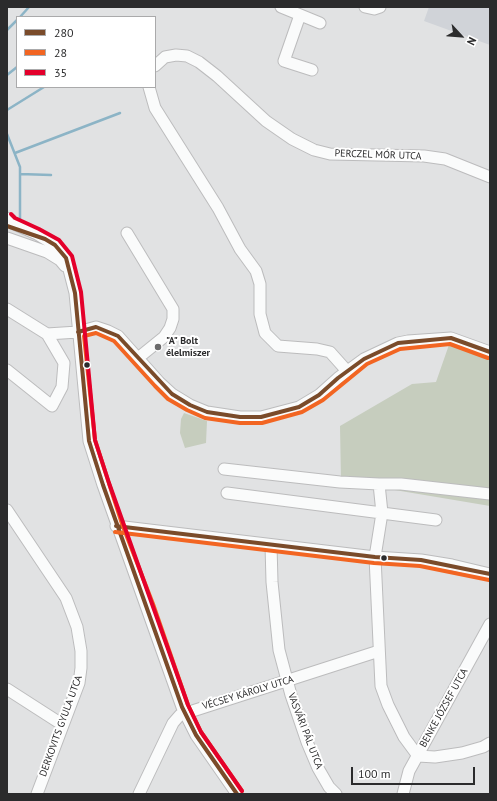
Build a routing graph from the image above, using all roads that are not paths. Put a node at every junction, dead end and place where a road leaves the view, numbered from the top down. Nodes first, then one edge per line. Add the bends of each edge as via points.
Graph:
1 (281, 7) edge
2 (365, 7) edge
3 (380, 7) edge
4 (300, 15) junction
5 (320, 23) dead end
6 (156, 65) edge
7 (312, 70) dead end
8 (149, 88) edge
9 (490, 177) edge
10 (7, 218) edge
11 (7, 226) edge
12 (127, 233) dead end
13 (7, 238) edge
14 (45, 239) junction
15 (68, 270) junction
16 (7, 309) edge
17 (78, 332) junction
18 (47, 334) junction
19 (490, 352) edge
20 (138, 358) junction
21 (7, 370) edge
22 (347, 371) junction
23 (224, 469) dead end
24 (379, 484) junction
25 (227, 493) dead end
26 (490, 494) edge
27 (7, 510) edge
28 (382, 513) junction
29 (436, 520) dead end
30 (116, 526) junction
31 (271, 545) junction
32 (375, 557) junction
33 (490, 574) edge
34 (490, 624) edge
35 (379, 652) junction
36 (287, 680) junction
37 (7, 689) edge
38 (185, 712) junction
39 (63, 725) junction
40 (490, 743) edge
41 (418, 756) junction
42 (37, 794) edge
43 (139, 794) edge
44 (237, 794) edge
45 (336, 794) edge
46 (403, 794) edge

1 - 4 street
2 - 3 street
4 - 5 street
4 - 7 street via 284,61
6 - 9 street, PERCZEL MÓR UTCA via 165,57 176,55 187,56 199,62 266,121 314,150 330,154 424,156 445,159
8 - 22 street via 155,108 218,208 240,249 256,271 260,284 260,314 265,333 278,346 330,352
10 - 14 street
11 - 14 street
12 - 20 street via 173,309 173,319 164,337
13 - 15 street via 47,252 60,260
14 - 15 street via 55,245 66,258
15 - 17 street via 75,294
16 - 18 street
17 - 18 street
17 - 20 street via 96,327 108,330 118,336
17 - 30 street via 89,441
18 - 21 street via 64,364 62,387 52,406
19 - 22 street via 451,338 408,341 387,347
20 - 22 street via 172,394 190,405 207,412 240,417 261,417 299,407 319,395
23 - 24 street
24 - 26 street
24 - 28 street
25 - 28 street
27 - 39 street, DERKOVITS GYULA UTCA via 66,598 77,627 81,668 79,684
28 - 29 street
28 - 32 street
30 - 31 street
30 - 38 street
31 - 32 street
31 - 36 street, VASVÁRI PÁL UTCA via 279,650
32 - 33 street via 444,564
32 - 35 street
34 - 41 street, BENKE JÓZSEF UTCA
35 - 36 street, VÉCSEY KÁROLY UTCA
35 - 41 street via 381,686 388,706 404,737
36 - 38 street, VÉCSEY KÁROLY UTCA
36 - 45 street, VASVÁRI PÁL UTCA via 318,768
37 - 39 street
38 - 43 street, VÉCSEY KÁROLY UTCA via 173,723
38 - 44 street via 196,735
39 - 42 street, DERKOVITS GYULA UTCA
40 - 41 street via 462,753 435,757
41 - 46 street, BENKE JÓZSEF UTCA via 409,771

